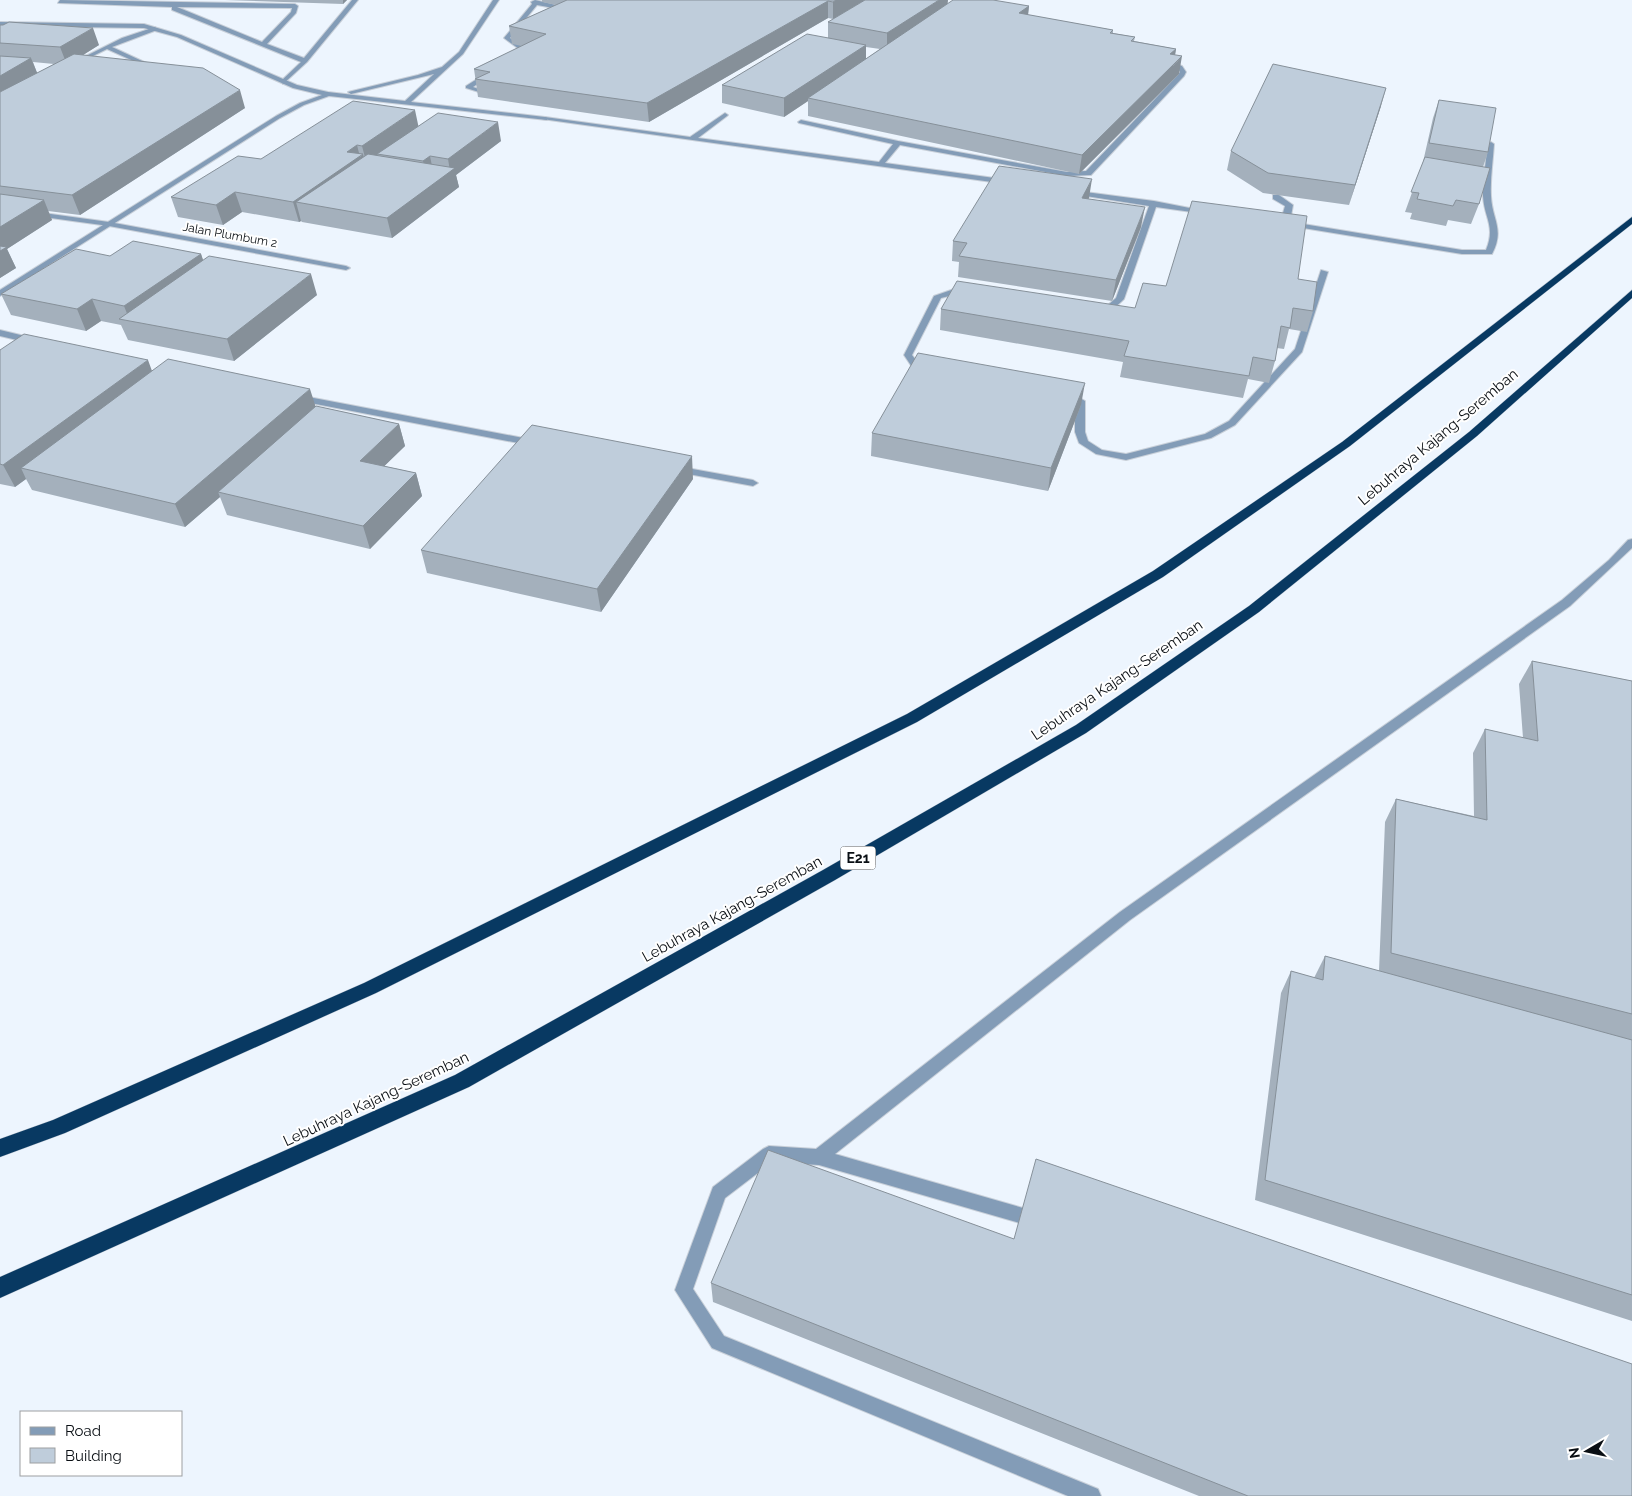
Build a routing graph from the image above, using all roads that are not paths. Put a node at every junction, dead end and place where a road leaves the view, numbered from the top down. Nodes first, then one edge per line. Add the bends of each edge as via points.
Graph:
1 (355, 0) edge
2 (496, 0) edge
3 (60, 2) dead end
4 (536, 2) edge
5 (176, 5) junction
6 (573, 10) edge
7 (0, 24) edge
8 (155, 29) junction
9 (507, 38) junction
10 (526, 42) edge
11 (263, 45) junction
12 (108, 47) junction
13 (512, 59) edge
14 (1159, 60) edge
15 (305, 61) junction
16 (66, 68) edge
17 (445, 68) junction
18 (498, 69) edge
19 (162, 72) edge
20 (283, 82) junction
21 (328, 94) junction
22 (500, 97) edge
23 (406, 103) junction
24 (724, 115) dead end
25 (801, 122) dead end
26 (693, 138) junction
27 (898, 143) junction
28 (1491, 144) edge
29 (881, 164) junction
30 (1018, 184) edge
31 (1066, 191) edge
32 (1276, 197) edge
33 (1154, 203) junction
34 (0, 209) edge
35 (70, 212) edge
36 (1218, 214) edge
37 (62, 218) junction
38 (1632, 220) edge
39 (1273, 222) edge
40 (1283, 223) junction
41 (109, 224) junction
42 (346, 268) dead end
43 (1324, 272) dead end
44 (972, 291) edge
45 (1632, 293) edge
46 (0, 294) edge
47 (1084, 308) edge
48 (0, 333) edge
49 (49, 344) edge
50 (934, 368) edge
51 (1064, 394) edge
52 (292, 397) edge
53 (546, 446) edge
54 (670, 468) edge
55 (754, 483) dead end
56 (1632, 542) edge
57 (0, 1148) edge
58 (819, 1158) junction
59 (1057, 1226) edge
60 (0, 1288) edge
61 (1091, 1496) edge

1 - 15 street
2 - 17 street via 461,53
3 - 5 street
4 - 6 street
4 - 9 street
5 - 11 street via 174,9
5 - 11 street via 295,6 294,12
7 - 8 street via 124,25
8 - 12 street
8 - 20 street via 179,36
9 - 10 street
9 - 13 street via 523,49
11 - 15 street
12 - 16 street
12 - 19 street
14 - 27 street via 1180,66 1181,76 1088,173 1067,174
15 - 20 street
17 - 21 street via 388,86
17 - 23 street
18 - 22 street via 468,87
20 - 21 street
21 - 23 street
21 - 41 street via 278,117
23 - 26 street
24 - 26 street
25 - 27 street
26 - 29 street
27 - 29 street
28 - 40 street via 1487,200 1495,223 1494,241 1489,252 1462,252
29 - 30 street
31 - 33 street
32 - 40 street via 1289,206
33 - 36 street
33 - 47 street via 1120,300 1111,307
34 - 37 street, Jalan Plumbum 2
35 - 37 street
37 - 41 street, Jalan Plumbum 2
38 - 57 highway via 1346,444 1158,574 912,718 370,988 58,1127
39 - 40 street
41 - 42 street, Jalan Plumbum 2
41 - 46 street
43 - 51 street via 1299,350 1232,423 1208,436 1126,457 1099,452 1084,443 1080,432 1080,401
44 - 50 street via 954,291 938,296 908,355 915,365
45 - 60 highway, Lebuhraya Kajang-Seremban / E21 via 1473,434 1254,609 1081,729 462,1081
48 - 49 street
52 - 53 street
54 - 55 street
56 - 58 street via 1566,603 1125,916
58 - 59 street
58 - 61 street via 769,1154 719,1193 684,1290 718,1342

